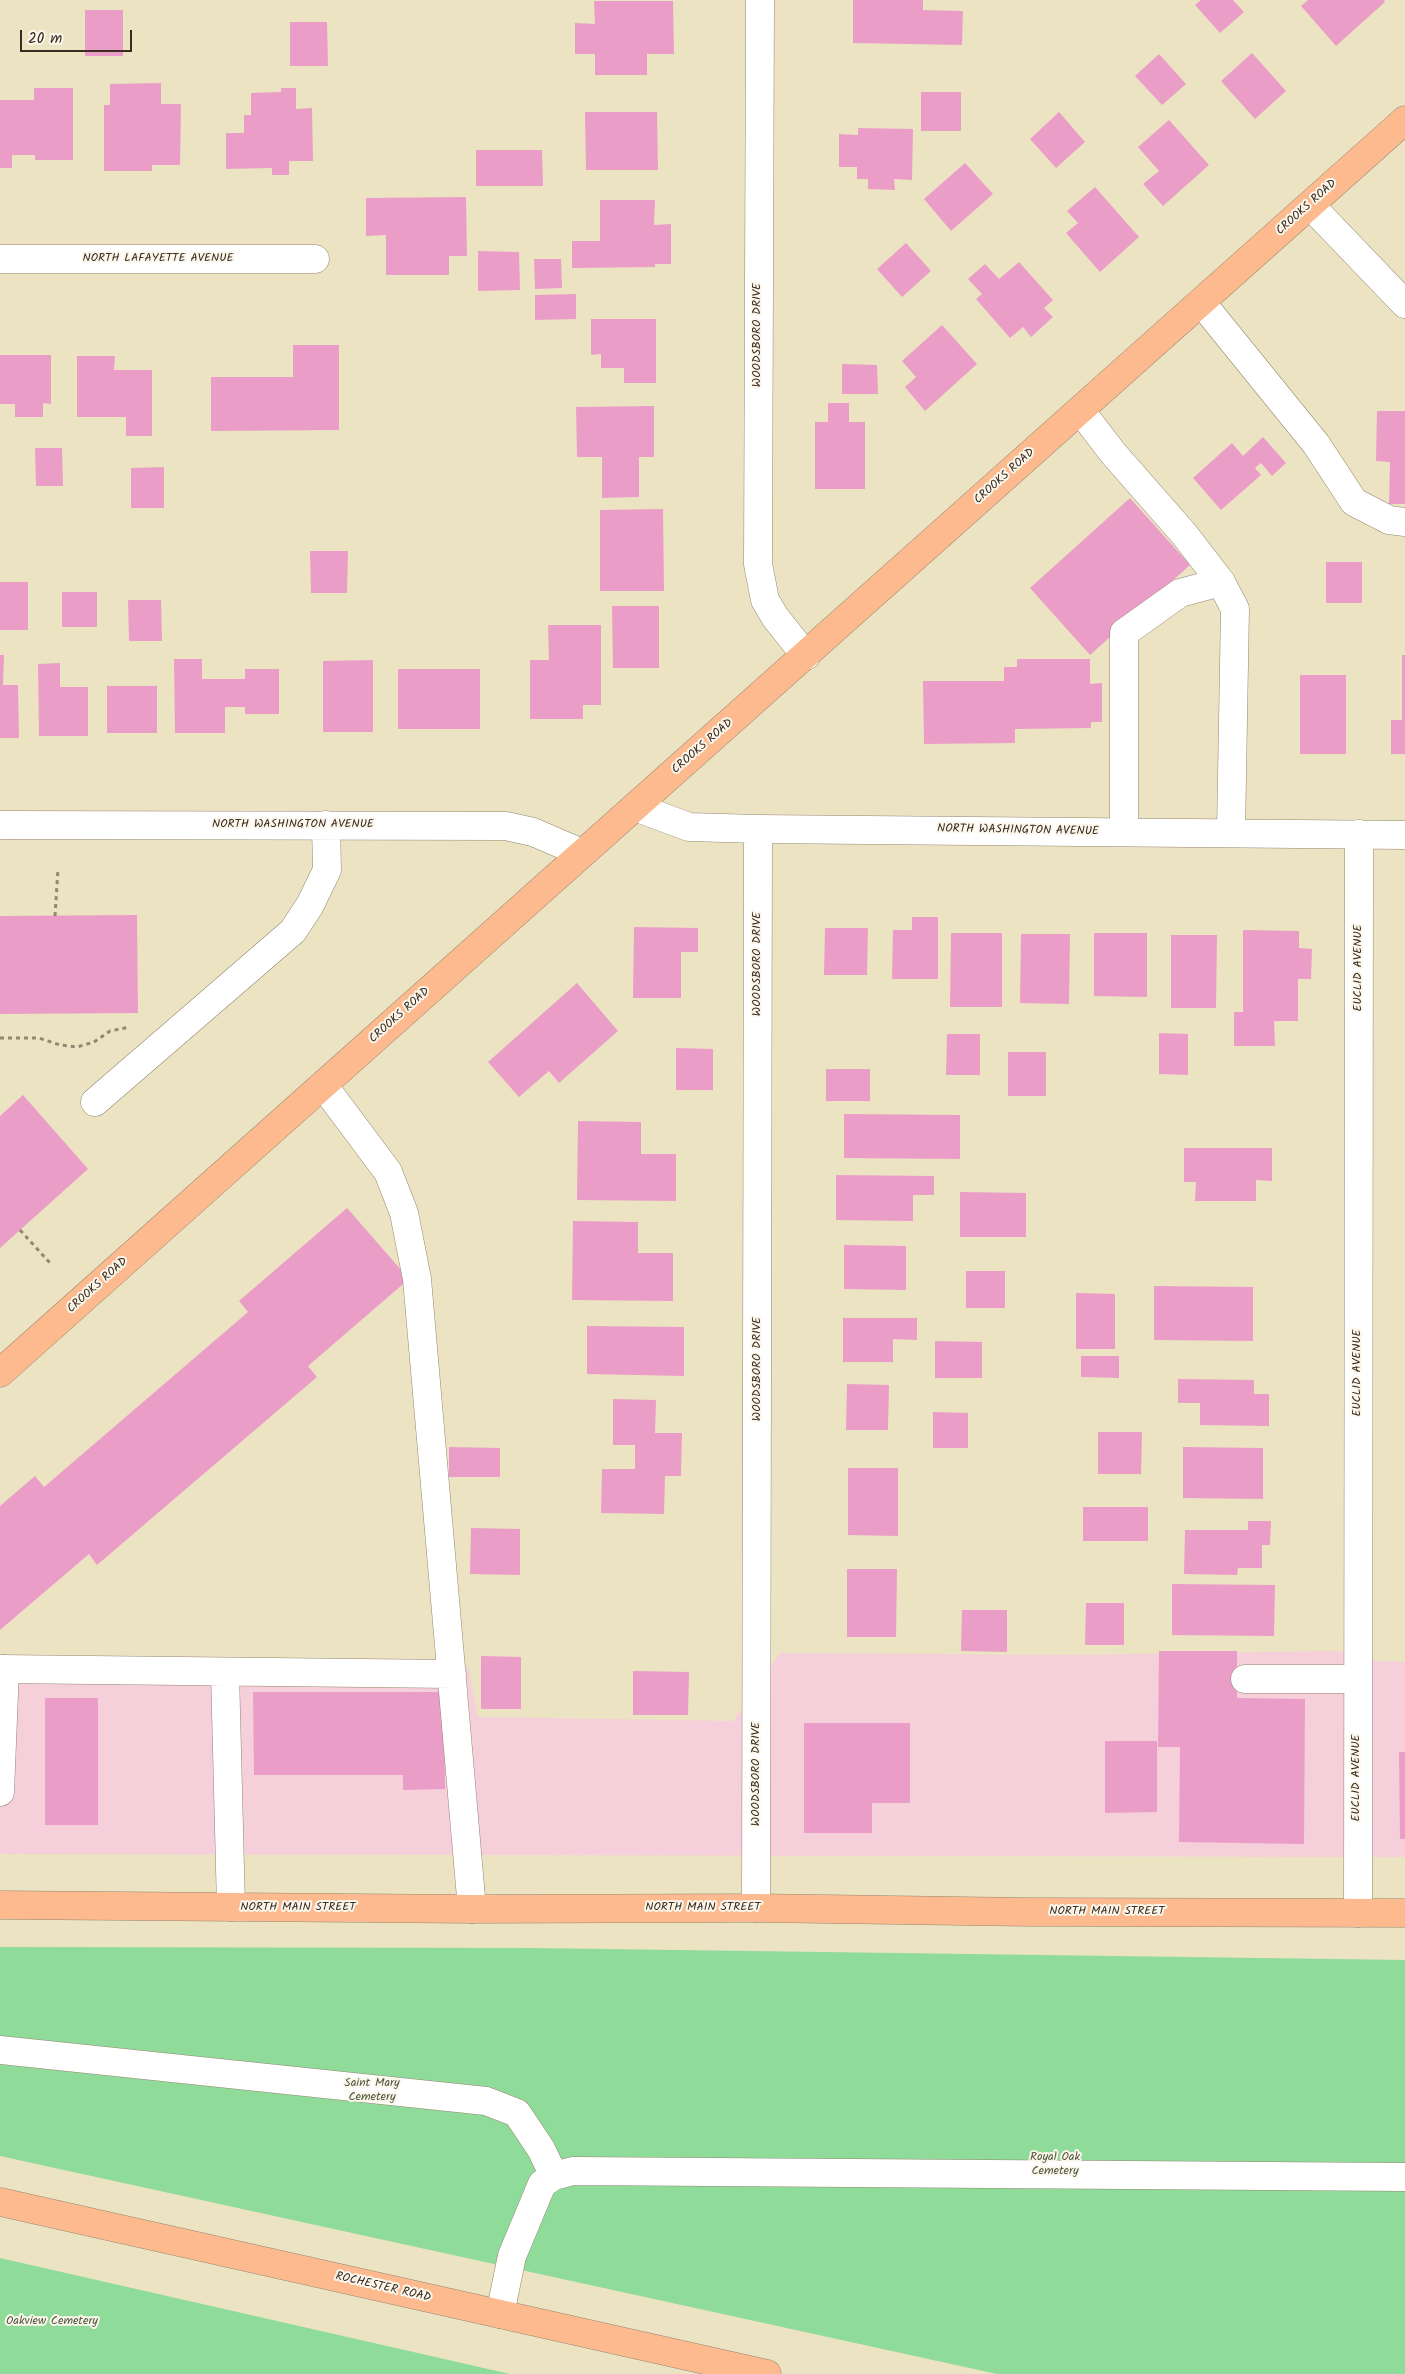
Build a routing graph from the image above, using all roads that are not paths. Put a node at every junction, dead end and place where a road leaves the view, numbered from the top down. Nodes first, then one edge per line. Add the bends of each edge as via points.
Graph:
1 (760, 0) edge
2 (1405, 120) edge
3 (1310, 205) junction
4 (0, 258) edge
5 (315, 259) dead end
6 (1201, 302) junction
7 (1405, 304) edge
8 (1080, 410) junction
9 (1405, 522) edge
10 (1222, 582) junction
11 (806, 656) junction
12 (635, 807) junction
13 (0, 825) edge
14 (326, 825) junction
15 (758, 829) junction
16 (1124, 832) junction
17 (1231, 832) junction
18 (1359, 834) junction
19 (1405, 835) edge
20 (582, 853) junction
21 (323, 1085) junction
22 (95, 1102) dead end
23 (0, 1373) edge
24 (3, 1669) edge
25 (225, 1672) junction
26 (452, 1674) junction
27 (1245, 1679) dead end
28 (1357, 1679) junction
29 (0, 1792) edge
30 (0, 1905) edge
31 (231, 1908) junction
32 (756, 1908) junction
33 (472, 1909) junction
34 (1358, 1913) junction
35 (1405, 1913) edge
36 (0, 2050) edge
37 (554, 2176) junction
38 (1405, 2177) edge
39 (0, 2202) edge
40 (500, 2314) junction
41 (767, 2374) edge

1 - 11 street, WOODSBORO DRIVE via 758,564 765,600
2 - 3 main road, CROOKS ROAD
3 - 6 main road, CROOKS ROAD
3 - 7 street
4 - 5 street, NORTH LAFAYETTE AVENUE
6 - 8 main road, CROOKS ROAD
6 - 9 street via 1316,444 1354,502 1389,520
8 - 10 street
8 - 11 main road, CROOKS ROAD
10 - 16 street via 1180,593 1124,633
10 - 17 street via 1236,610
11 - 12 main road, CROOKS ROAD
12 - 15 street, NORTH WASHINGTON AVENUE via 689,827
12 - 20 main road, CROOKS ROAD
13 - 14 street, NORTH WASHINGTON AVENUE
14 - 20 street, NORTH WASHINGTON AVENUE via 506,826 533,832
14 - 22 street via 327,870 310,906 292,931
15 - 16 street, NORTH WASHINGTON AVENUE
15 - 32 street, WOODSBORO DRIVE
16 - 17 street, NORTH WASHINGTON AVENUE
17 - 18 street, NORTH WASHINGTON AVENUE
18 - 19 street, NORTH WASHINGTON AVENUE
18 - 28 street, EUCLID AVENUE
20 - 21 main road, CROOKS ROAD
21 - 23 main road, CROOKS ROAD
21 - 26 street via 388,1172 404,1213 417,1279
24 - 25 street
24 - 29 street
25 - 26 street
25 - 31 street
26 - 33 street
27 - 28 street
28 - 34 street, EUCLID AVENUE
30 - 31 main road, NORTH MAIN STREET
31 - 33 main road, NORTH MAIN STREET
32 - 33 main road, NORTH MAIN STREET
32 - 34 main road, NORTH MAIN STREET
34 - 35 main road, NORTH MAIN STREET
36 - 37 street via 486,2101 517,2113
37 - 38 street via 573,2171 593,2171
37 - 40 street via 542,2184 512,2256
39 - 40 main road, ROCHESTER ROAD
40 - 41 main road, ROCHESTER ROAD

